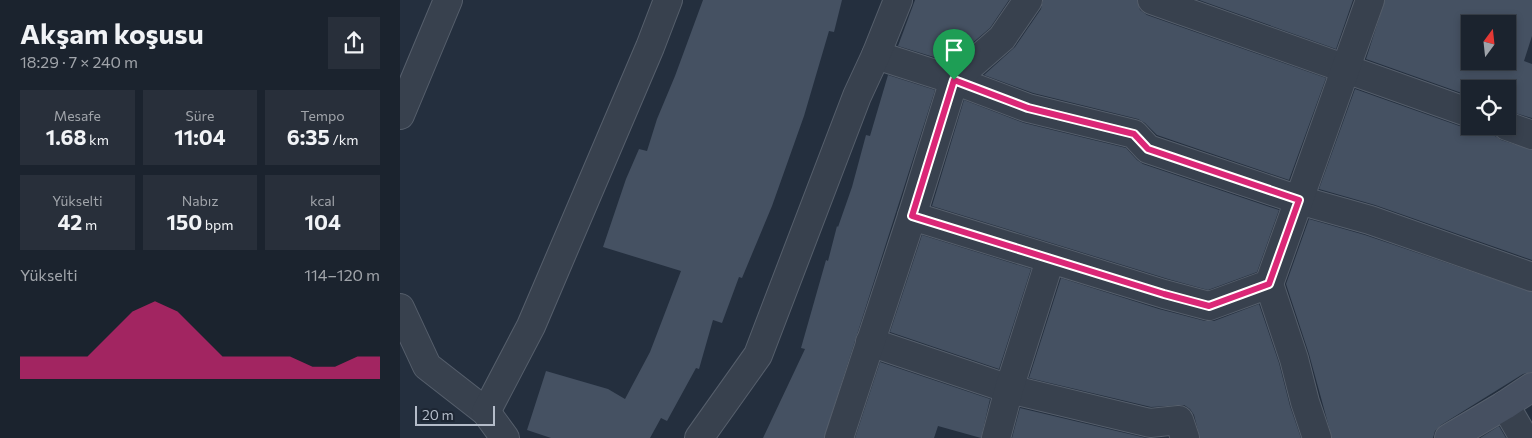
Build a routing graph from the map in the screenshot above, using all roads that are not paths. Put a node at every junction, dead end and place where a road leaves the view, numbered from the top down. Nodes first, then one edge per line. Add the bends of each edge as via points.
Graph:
1 (448, 0) edge
2 (668, 0) edge
3 (898, 0) edge
4 (1028, 0) edge
5 (1152, 0) edge
6 (1370, 0) edge
7 (876, 55) junction
8 (1346, 70) junction
9 (954, 80) junction
10 (1461, 110) edge
11 (400, 116) edge
12 (1516, 129) edge
13 (1532, 135) edge
14 (1299, 200) junction
15 (912, 216) junction
16 (1050, 260) junction
17 (1532, 277) edge
18 (1269, 284) junction
19 (400, 310) edge
20 (870, 342) junction
21 (1532, 387) edge
22 (1009, 390) junction
23 (1505, 405) junction
24 (486, 412) junction
25 (505, 438) edge
26 (699, 438) edge
27 (838, 438) edge
28 (996, 438) edge
29 (1185, 438) edge
30 (1317, 438) edge
31 (1449, 438) edge
32 (1524, 438) edge

1 - 11 street
2 - 24 street via 531,326
3 - 7 street
4 - 9 street via 1002,38
5 - 8 street
6 - 8 street
7 - 9 street
7 - 26 street via 758,355
8 - 10 street
8 - 14 street
9 - 14 street via 1028,108 1134,134 1148,149
9 - 15 street
12 - 13 street
14 - 17 street via 1370,220
14 - 18 street
15 - 16 street
15 - 20 street
16 - 18 street via 1209,306
16 - 22 street
18 - 30 street
19 - 24 street via 427,366
20 - 22 street
20 - 27 street
21 - 23 street
22 - 28 street
22 - 29 street via 1150,423 1179,420
23 - 31 street
23 - 32 street
24 - 25 street

